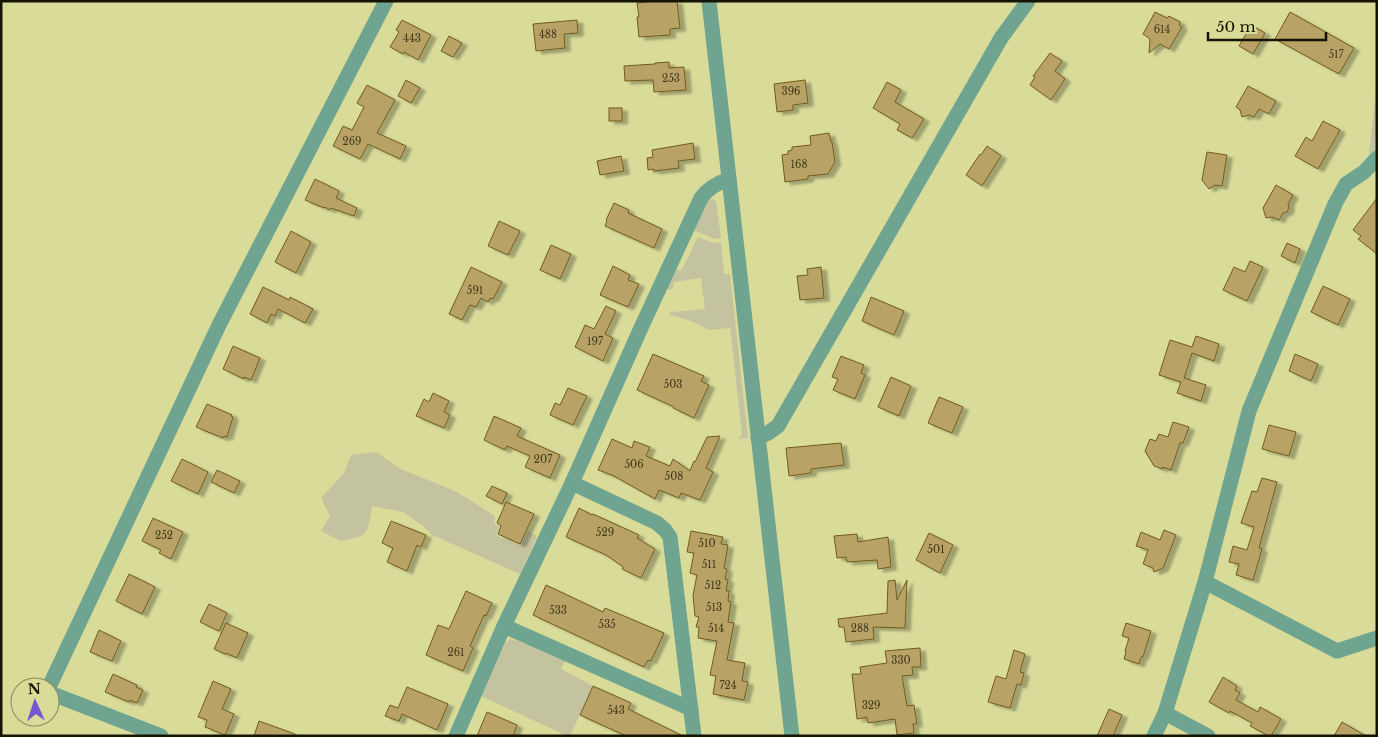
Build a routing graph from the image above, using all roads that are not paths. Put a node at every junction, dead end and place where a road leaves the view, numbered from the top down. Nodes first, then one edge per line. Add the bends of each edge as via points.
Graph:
1 (386, 1) edge
2 (708, 1) edge
3 (1028, 1) edge
4 (1377, 158) edge
5 (729, 179) junction
6 (758, 438) junction
7 (572, 483) junction
8 (1205, 582) junction
9 (504, 626) junction
10 (1377, 638) edge
11 (54, 677) edge
12 (60, 698) edge
13 (691, 709) junction
14 (1165, 713) junction
15 (161, 736) edge
16 (456, 736) edge
17 (694, 736) edge
18 (792, 736) edge
19 (1154, 736) edge
20 (1208, 736) edge

1 - 11 street via 219,325
2 - 5 street
3 - 6 street via 1001,38 778,426
4 - 8 street via 1346,184 1335,204 1249,411
5 - 6 street
5 - 7 street via 717,183 701,198
6 - 18 street
7 - 9 street
7 - 13 street via 657,523 670,537
8 - 10 street via 1337,651
8 - 14 street
9 - 13 street
9 - 16 street
12 - 15 street
13 - 17 street
14 - 19 street
14 - 20 street

